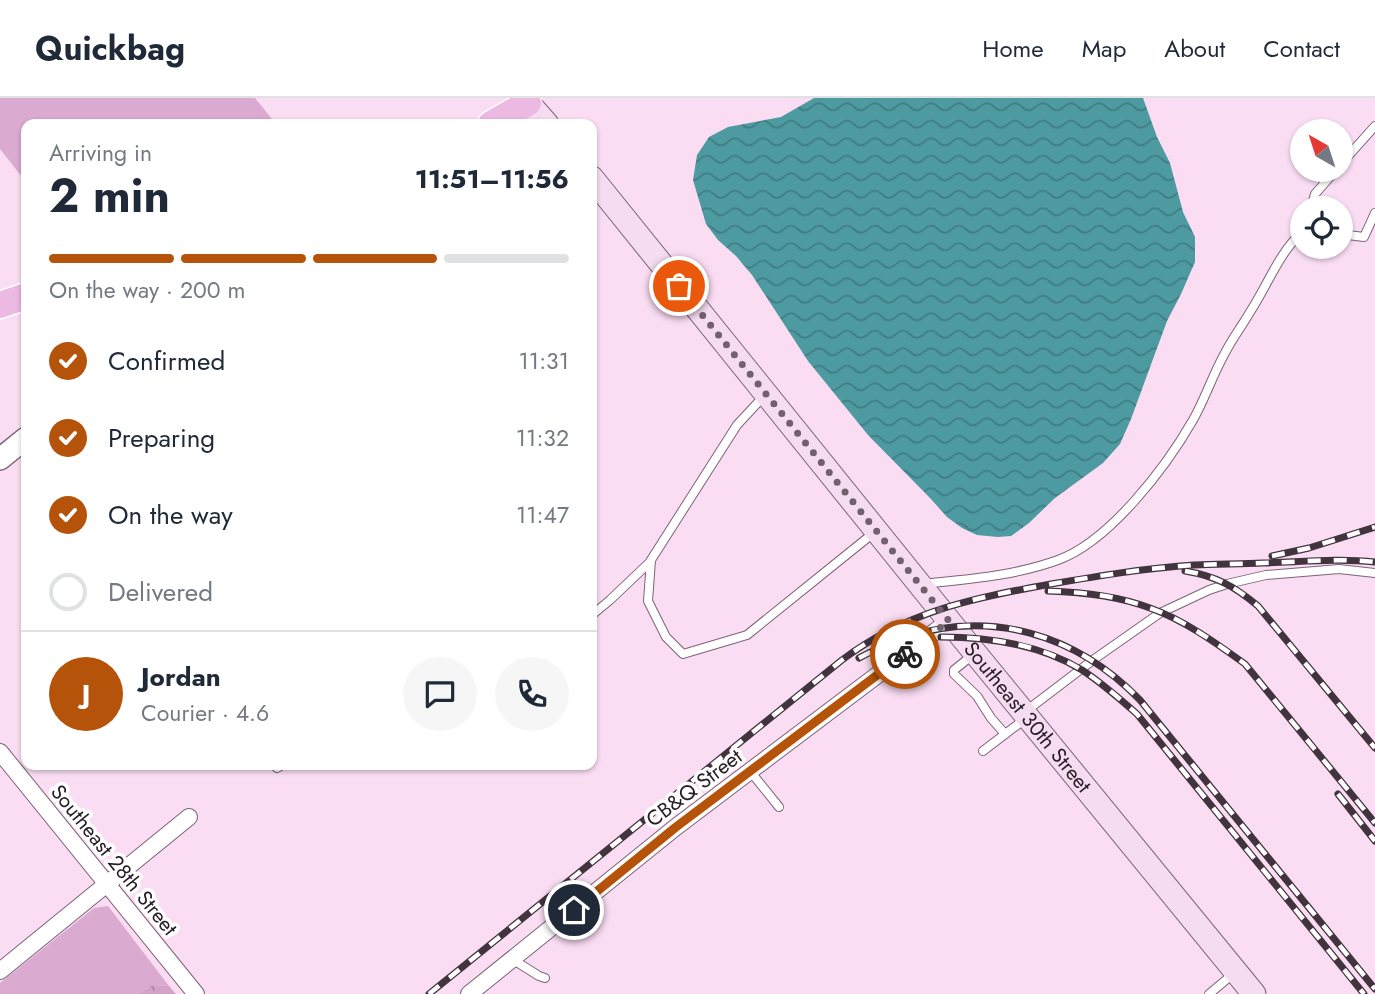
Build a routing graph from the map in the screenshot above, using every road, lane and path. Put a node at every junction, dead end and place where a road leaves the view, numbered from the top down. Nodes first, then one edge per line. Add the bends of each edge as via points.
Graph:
1 (526, 101) edge
2 (499, 119) edge
3 (543, 119) edge
4 (1375, 126) edge
5 (1353, 151) edge
6 (1326, 182) edge
7 (597, 184) edge
8 (1314, 196) edge
9 (1375, 214) edge
10 (1353, 236) edge
11 (1290, 242) edge
12 (21, 298) edge
13 (0, 304) edge
14 (766, 394) junction
15 (21, 442) edge
16 (0, 459) edge
17 (876, 531) junction
18 (651, 560) junction
19 (1375, 573) edge
20 (919, 584) junction
21 (597, 611) edge
22 (949, 621) junction
23 (975, 653) junction
24 (1026, 715) junction
25 (1004, 734) junction
26 (983, 751) dead end
27 (0, 752) edge
28 (750, 771) junction
29 (779, 807) dead end
30 (189, 817) dead end
31 (106, 884) junction
32 (512, 959) junction
33 (0, 971) edge
34 (1236, 972) junction
35 (545, 978) dead end
36 (196, 994) edge
37 (469, 994) edge
38 (1209, 994) edge
39 (1254, 994) edge

1 - 2 main road
1 - 3 main road
4 - 5 lane
6 - 8 lane
7 - 14 main road, Southeast 30th Street
9 - 10 lane via 1364,237
11 - 20 lane via 1224,353 1193,420 1116,521 1093,541 1060,559 989,578
12 - 13 main road
14 - 17 main road, Southeast 30th Street
14 - 18 lane via 737,425
15 - 16 street
17 - 18 lane via 747,635 683,654 666,637 648,601
17 - 20 main road, Southeast 30th Street
18 - 21 lane
19 - 24 lane via 1339,569 1266,575 1209,590 1160,613
20 - 22 main road, Southeast 30th Street
22 - 23 main road, Southeast 30th Street
22 - 28 street, CB&Q Street
23 - 24 main road, Southeast 30th Street
23 - 25 lane via 954,674 977,696
24 - 25 lane
24 - 34 main road, Southeast 30th Street
25 - 26 lane
27 - 31 street, Southeast 28th Street
28 - 29 lane
28 - 32 street, CB&Q Street
30 - 31 street
31 - 33 street
31 - 36 street, Southeast 28th Street
32 - 35 lane
32 - 37 street, CB&Q Street
34 - 38 lane
34 - 39 main road, Southeast 30th Street

